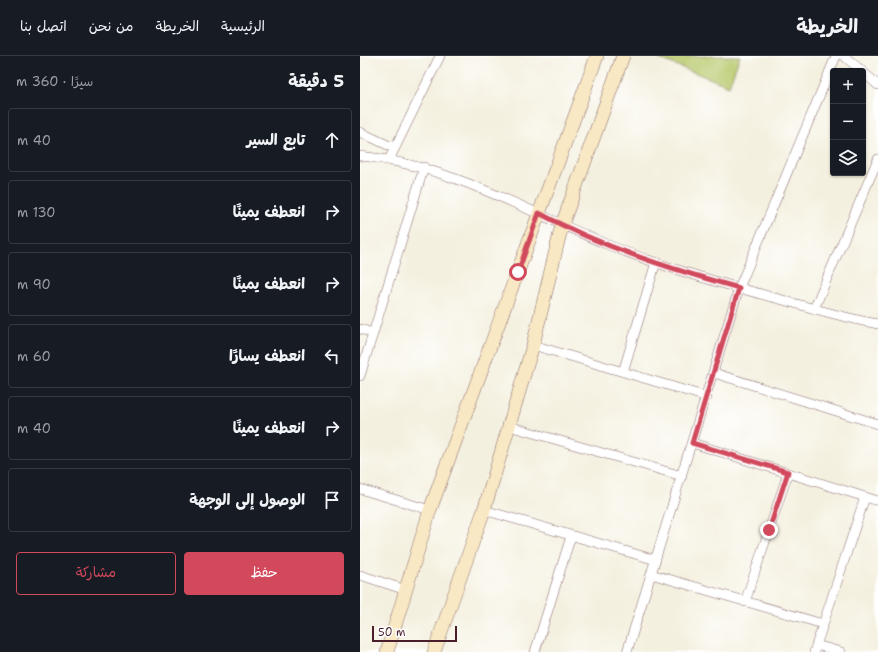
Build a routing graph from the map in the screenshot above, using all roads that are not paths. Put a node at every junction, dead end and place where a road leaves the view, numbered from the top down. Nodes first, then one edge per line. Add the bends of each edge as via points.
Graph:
1 (440, 56) edge
2 (597, 56) edge
3 (623, 56) edge
4 (836, 56) edge
5 (844, 56) edge
6 (858, 68) edge
7 (866, 75) edge
8 (878, 85) edge
9 (360, 132) edge
10 (394, 148) junction
11 (360, 156) edge
12 (878, 159) edge
13 (389, 160) junction
14 (424, 167) junction
15 (539, 213) junction
16 (562, 225) junction
17 (656, 262) junction
18 (739, 288) junction
19 (814, 309) junction
20 (878, 324) edge
21 (360, 329) edge
22 (373, 333) junction
23 (533, 345) junction
24 (623, 372) junction
25 (714, 373) junction
26 (360, 376) edge
27 (707, 397) junction
28 (878, 424) edge
29 (509, 426) junction
30 (692, 443) junction
31 (788, 472) junction
32 (682, 476) junction
33 (360, 489) edge
34 (865, 497) junction
35 (878, 501) edge
36 (430, 510) junction
37 (484, 510) junction
38 (571, 536) junction
39 (656, 560) junction
40 (652, 574) junction
41 (360, 575) edge
42 (406, 590) junction
43 (745, 602) junction
44 (823, 624) junction
45 (815, 648) edge
46 (387, 652) edge
47 (434, 652) edge
48 (535, 652) edge
49 (627, 652) edge
50 (841, 652) edge

1 - 10 street
2 - 15 street
3 - 16 street
4 - 18 street
5 - 6 street
7 - 8 street
9 - 10 street
10 - 13 street
11 - 13 street
12 - 19 street
13 - 14 street
14 - 15 street
14 - 22 street
15 - 16 street
15 - 36 street
16 - 17 street
16 - 23 street
17 - 18 street
17 - 24 street
18 - 19 street
18 - 25 street
19 - 20 street
21 - 22 street
22 - 26 street
23 - 24 street
23 - 29 street
24 - 27 street
25 - 27 street
25 - 28 street
27 - 30 street
29 - 32 street
29 - 37 street
30 - 31 street
30 - 32 street
31 - 34 street
31 - 43 street
32 - 39 street
33 - 36 street
34 - 35 street
34 - 44 street
36 - 42 street
37 - 38 street
37 - 47 street
38 - 39 street
38 - 48 street
39 - 40 street
40 - 43 street
40 - 49 street
41 - 42 street
42 - 46 street
43 - 44 street
44 - 45 street
45 - 50 street

